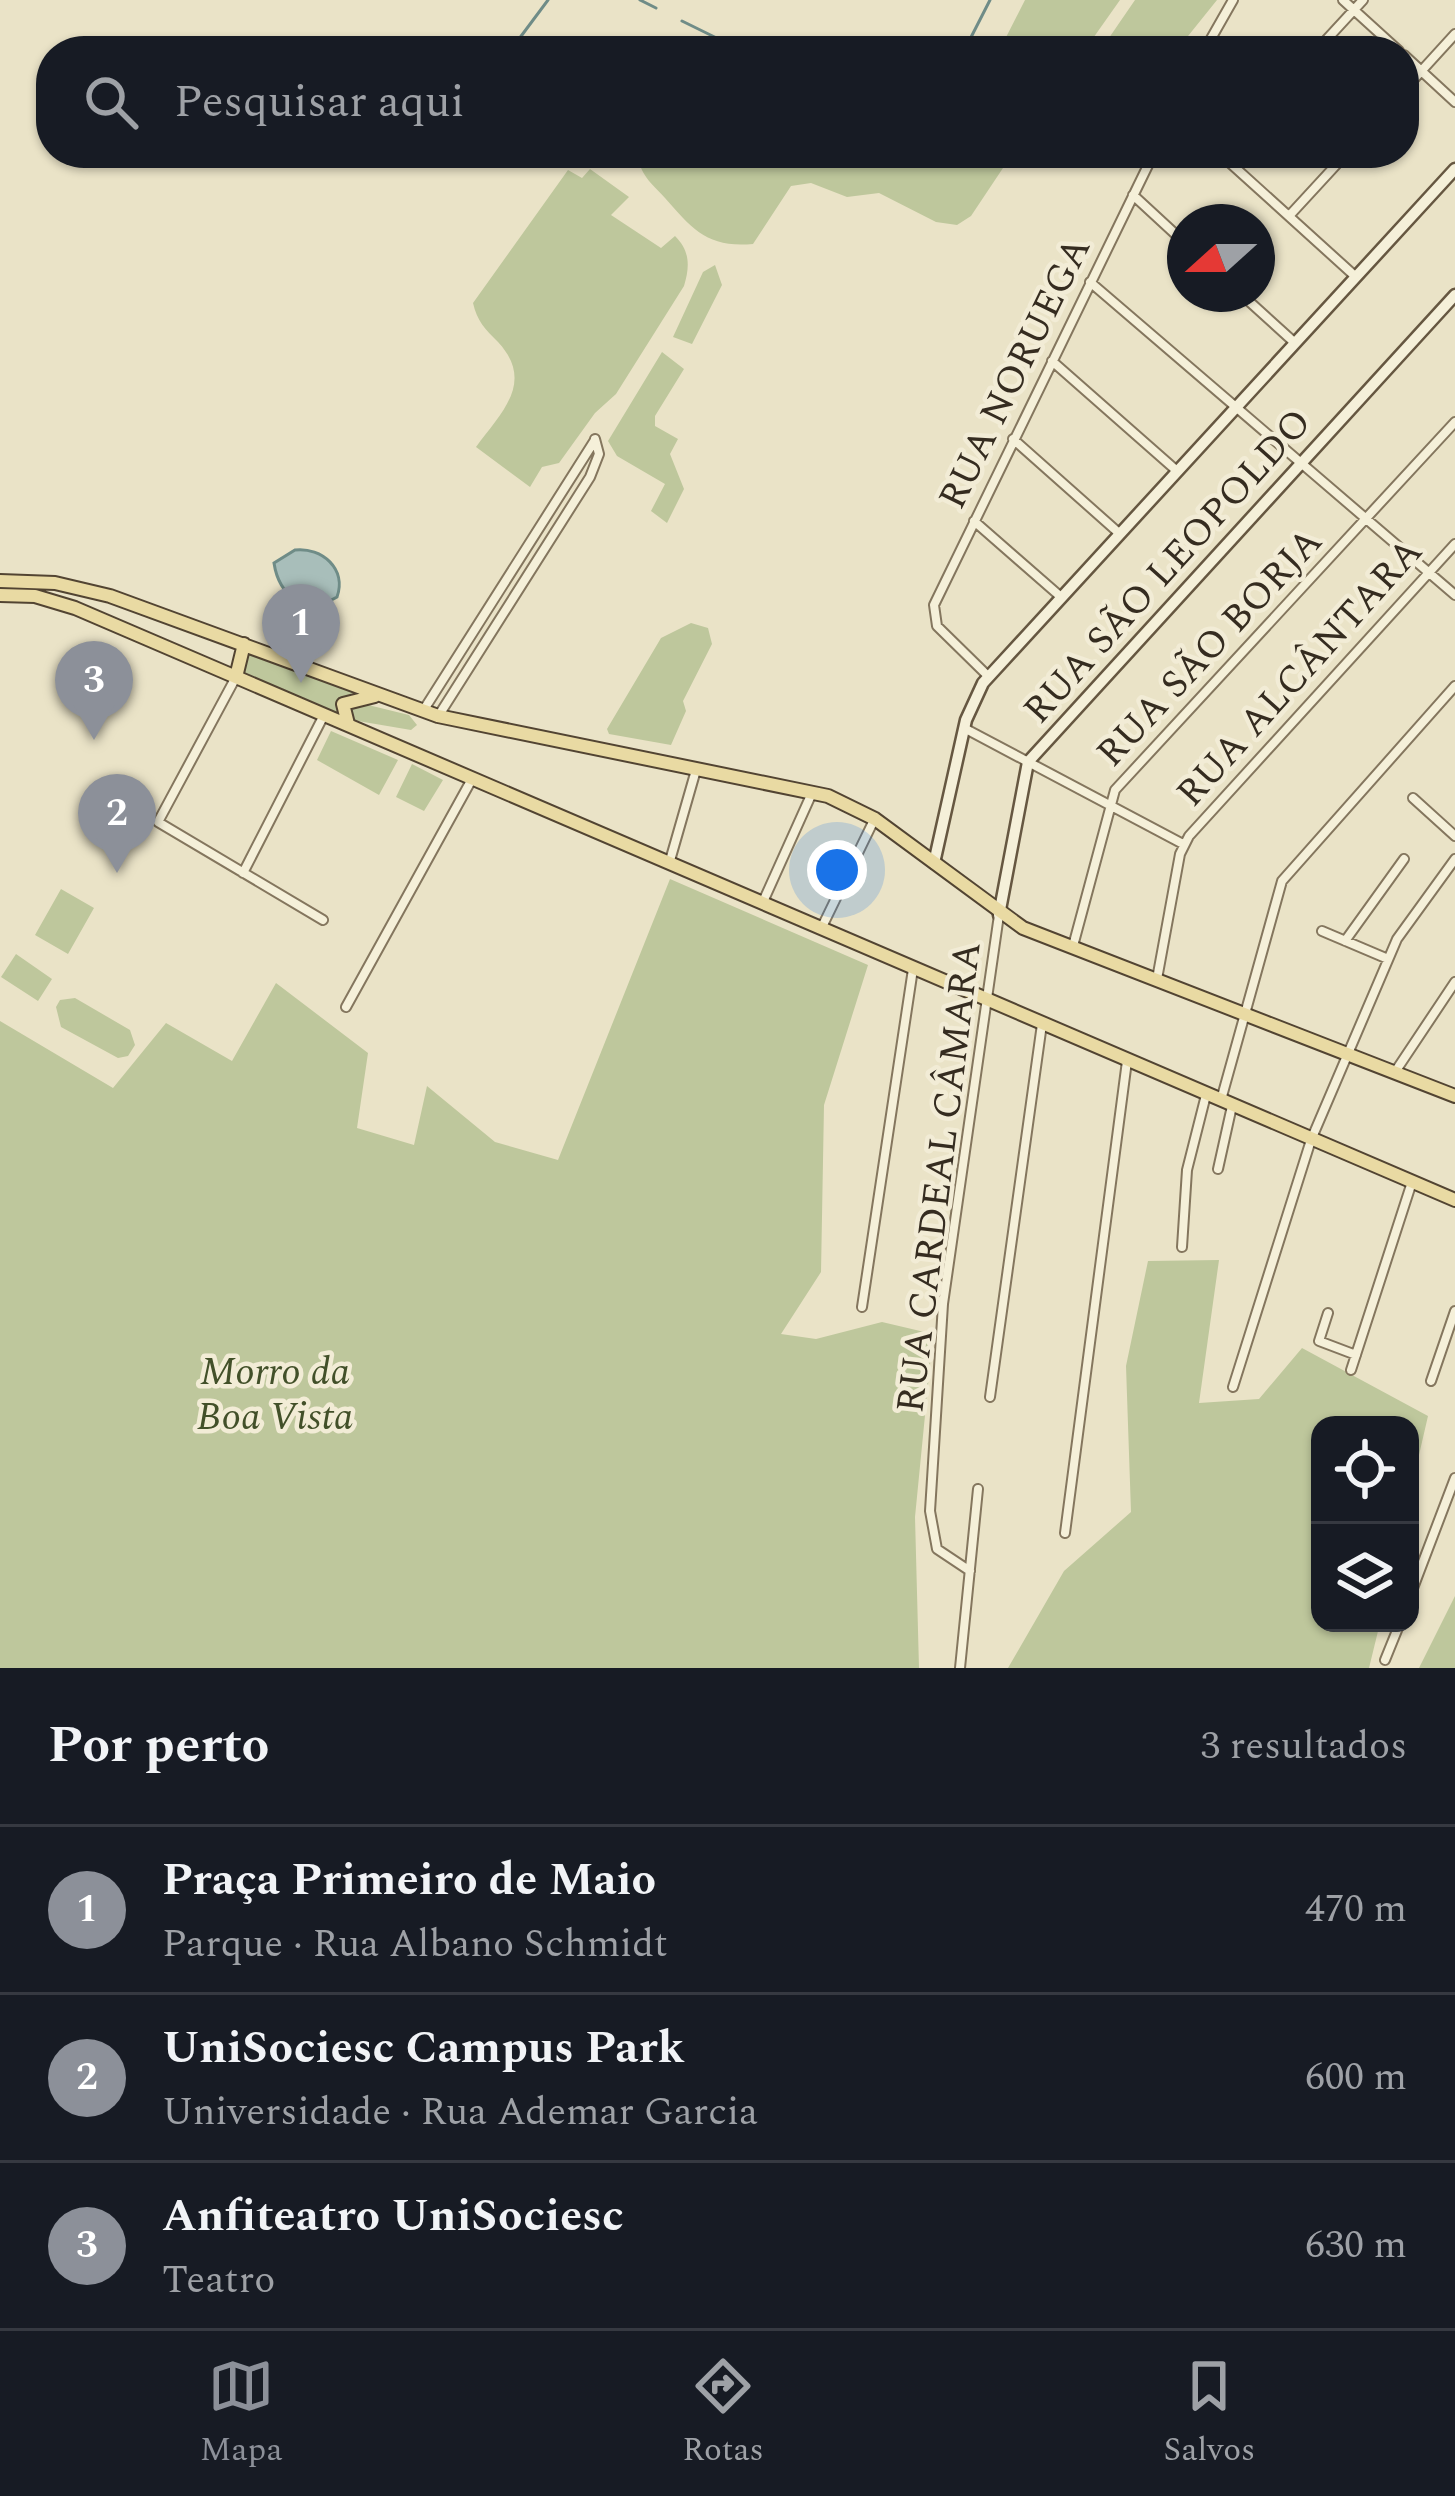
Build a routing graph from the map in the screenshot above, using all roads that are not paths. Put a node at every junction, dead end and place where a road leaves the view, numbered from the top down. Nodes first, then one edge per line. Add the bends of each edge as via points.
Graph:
1 (1233, 0) edge
2 (1343, 0) edge
3 (1363, 0) edge
4 (1354, 10) junction
5 (1455, 34) edge
6 (1213, 36) edge
7 (1330, 36) edge
8 (1383, 36) edge
9 (1421, 71) joint
10 (1455, 102) edge
11 (1146, 168) edge
12 (1236, 168) edge
13 (1333, 168) edge
14 (1455, 169) edge
15 (1133, 195) junction
16 (1289, 216) junction
17 (1167, 226) edge
18 (1356, 277) junction
19 (1090, 282) junction
20 (1455, 295) edge
21 (1261, 312) edge
22 (1295, 343) junction
23 (1052, 361) junction
24 (1236, 407) junction
25 (1455, 422) edge
26 (1013, 439) junction
27 (1301, 462) junction
28 (1177, 471) junction
29 (1366, 518) junction
30 (974, 521) junction
31 (540, 527) junction
32 (1120, 534) junction
33 (552, 536) junction
34 (1455, 544) edge
35 (1430, 572) junction
36 (0, 581) edge
37 (0, 595) edge
38 (1455, 595) edge
39 (1061, 597) junction
40 (244, 644) junction
41 (988, 676) junction
42 (236, 677) junction
43 (1455, 686) edge
44 (388, 698) junction
45 (431, 713) junction
46 (324, 716) junction
47 (351, 727) junction
48 (964, 728) junction
49 (1028, 762) junction
50 (696, 768) junction
51 (472, 779) junction
52 (813, 791) junction
53 (1413, 798) dead end
54 (1107, 804) junction
55 (875, 818) junction
56 (1455, 836) edge
57 (1183, 844) junction
58 (1404, 859) dead end
59 (1455, 859) edge
60 (934, 863) junction
61 (669, 864) junction
62 (243, 873) junction
63 (1442, 875) junction
64 (1455, 886) edge
65 (761, 904) junction
66 (999, 914) junction
67 (323, 920) dead end
68 (821, 929) junction
69 (1322, 932) dead end
70 (1346, 941) junction
71 (1072, 947) junction
72 (1388, 958) junction
73 (914, 969) junction
74 (1157, 980) junction
75 (1455, 982) edge
76 (989, 1001) junction
77 (346, 1006) dead end
78 (1245, 1014) junction
79 (1042, 1024) junction
80 (1348, 1055) junction
81 (1127, 1061) junction
82 (1395, 1073) junction
83 (1205, 1095) junction
84 (1455, 1096) edge
85 (1227, 1104) junction
86 (1311, 1140) junction
87 (1218, 1169) dead end
88 (1412, 1182) junction
89 (1455, 1200) edge
90 (1182, 1247) dead end
91 (862, 1307) dead end
92 (1455, 1312) edge
93 (1328, 1313) dead end
94 (1356, 1355) junction
95 (1351, 1370) dead end
96 (1431, 1381) dead end
97 (1233, 1387) dead end
98 (990, 1396) dead end
99 (1455, 1478) edge
100 (978, 1489) dead end
101 (1065, 1533) dead end
102 (970, 1571) junction
103 (1419, 1572) edge
104 (1396, 1632) edge
105 (1385, 1660) dead end
106 (960, 1668) edge

1 - 6 street
2 - 4 street
3 - 4 street
4 - 7 street
4 - 8 street
5 - 9 street
9 - 10 street
11 - 15 street, RUA NORUEGA
12 - 16 street
13 - 16 street
14 - 18 street
15 - 17 street
15 - 19 street, RUA NORUEGA
16 - 18 street
18 - 22 street
19 - 23 street, RUA NORUEGA
19 - 24 street
20 - 27 street, RUA SÃO LEOPOLDO
21 - 22 street
22 - 24 street
23 - 26 street, RUA NORUEGA
23 - 28 street
24 - 27 street
24 - 28 street
25 - 29 street, RUA SÃO BORJA
26 - 30 street, RUA NORUEGA
26 - 32 street
27 - 29 street
27 - 49 street, RUA SÃO LEOPOLDO
28 - 32 street
29 - 35 street
29 - 54 street, RUA SÃO BORJA
30 - 39 street
30 - 41 street, RUA NORUEGA via 934,620
31 - 33 street
31 - 33 street via 596,439 597,463
31 - 45 street
32 - 39 street
33 - 45 street
34 - 35 street, RUA ALCÂNTARA
35 - 38 street
35 - 57 street, RUA ALCÂNTARA
36 - 40 main road via 82,588
37 - 42 main road via 60,602
39 - 41 street
40 - 42 main road
40 - 44 main road
41 - 48 street
42 - 46 main road
42 - 62 street via 158,822
43 - 78 street via 1282,881
44 - 45 main road
44 - 47 main road via 346,701 341,711
45 - 50 main road
46 - 47 main road
46 - 62 street
47 - 51 main road
48 - 49 street
48 - 60 street
49 - 54 street
49 - 66 street, RUA SÃO LEOPOLDO
50 - 52 main road
50 - 61 street
51 - 61 main road
51 - 77 street
52 - 55 main road
52 - 65 street
53 - 56 street
54 - 57 street
54 - 71 street, RUA SÃO BORJA
55 - 60 main road
55 - 68 street
57 - 74 street, RUA ALCÂNTARA
58 - 70 street
59 - 63 street
60 - 66 main road
61 - 65 main road
62 - 67 street
63 - 64 street
63 - 72 street
65 - 68 main road
66 - 71 main road
66 - 76 street, RUA CARDEAL CÂMARA
68 - 73 main road
69 - 70 street
70 - 72 street
71 - 74 main road
72 - 80 street
73 - 76 main road
73 - 91 street
74 - 78 main road
75 - 82 street
76 - 79 main road
76 - 102 street, RUA CARDEAL CÂMARA via 945,1282 930,1511 937,1550
78 - 80 main road
78 - 85 street
79 - 81 main road
79 - 98 street
80 - 82 main road
80 - 86 street
81 - 83 main road
81 - 101 street
82 - 84 main road
83 - 85 main road
83 - 90 street via 1187,1170
85 - 86 main road
85 - 87 street
86 - 88 main road
86 - 97 street
88 - 89 main road
88 - 94 street
92 - 96 street
93 - 94 street via 1319,1341
94 - 95 street
99 - 103 street
100 - 102 street
102 - 106 street
104 - 105 street

